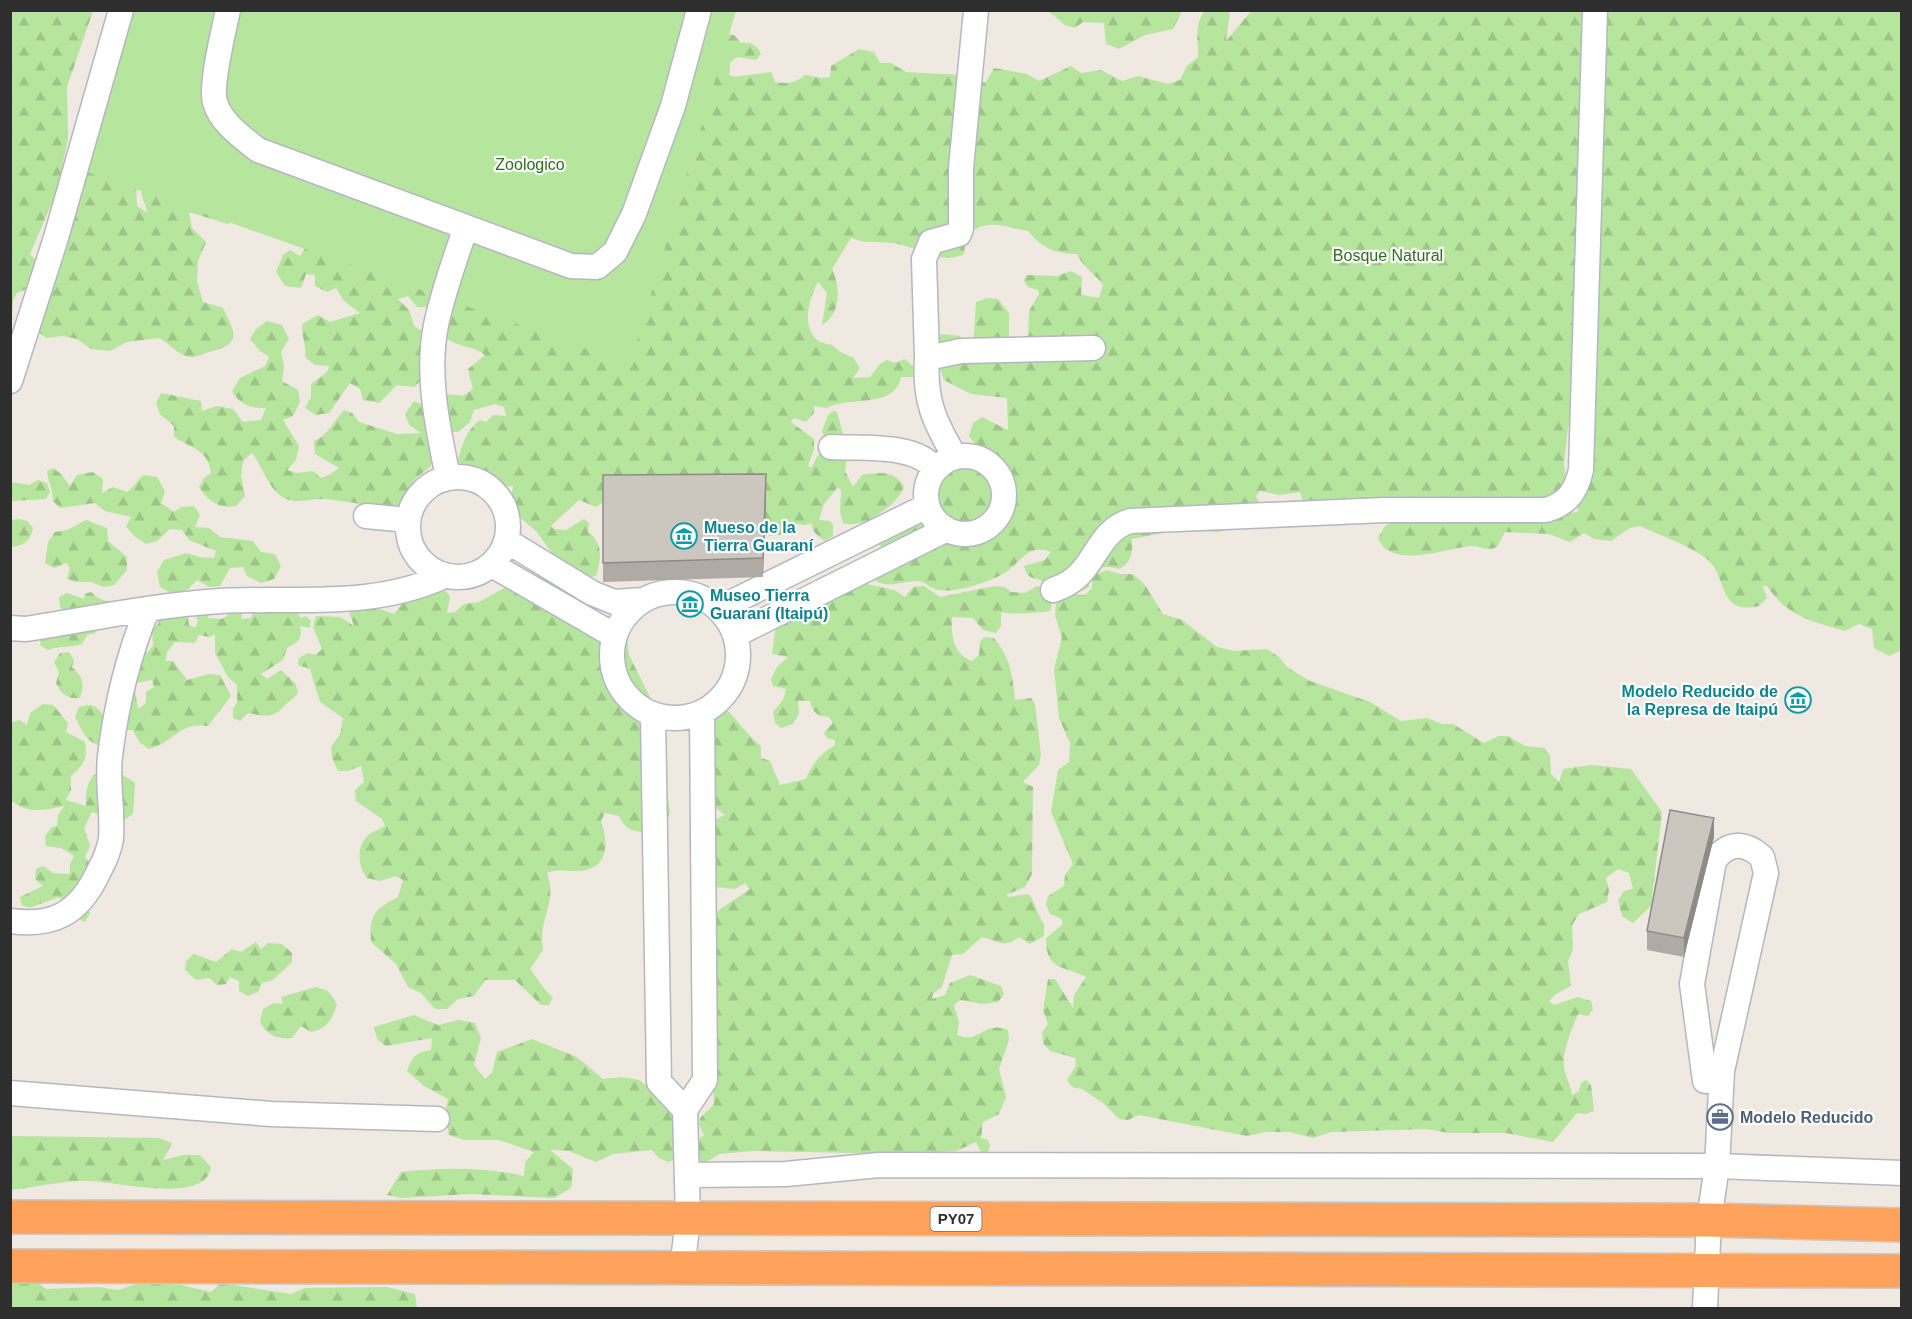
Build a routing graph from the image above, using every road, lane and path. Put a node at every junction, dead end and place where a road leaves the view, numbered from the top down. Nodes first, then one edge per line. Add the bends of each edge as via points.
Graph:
1 (121, 10) edge
2 (228, 10) edge
3 (699, 10) edge
4 (976, 10) edge
5 (1594, 10) edge
6 (466, 227) junction
7 (1093, 348) dead end
8 (927, 358) junction
9 (10, 381) edge
10 (831, 447) dead end
11 (945, 463) junction
12 (448, 477) junction
13 (927, 506) junction
14 (366, 516) dead end
15 (408, 520) junction
16 (945, 530) junction
17 (507, 541) junction
18 (492, 564) junction
19 (444, 576) junction
20 (1053, 590) dead end
21 (644, 600) junction
22 (718, 609) junction
23 (147, 610) junction
24 (10, 628) edge
25 (735, 635) junction
26 (615, 636) junction
27 (702, 712) junction
28 (653, 714) junction
29 (10, 921) edge
30 (1694, 1008) junction
31 (1734, 1010) junction
32 (1705, 1081) dead end
33 (10, 1093) edge
34 (685, 1110) junction
35 (437, 1119) dead end
36 (1717, 1166) junction
37 (1902, 1173) edge
38 (688, 1175) junction
39 (10, 1217) edge
40 (688, 1219) junction
41 (1709, 1220) junction
42 (1902, 1225) edge
43 (10, 1266) edge
44 (682, 1270) junction
45 (1706, 1271) junction
46 (1902, 1271) edge
47 (1705, 1308) edge

1 - 9 lane
2 - 6 lane via 217,63 215,102 233,130 258,150
3 - 6 lane via 673,106 634,214 615,252 597,267 572,266
4 - 8 lane via 961,168 961,228 953,238 931,242 924,260
5 - 20 lane via 1581,470 1568,499 1546,510 1385,510 1130,521 1118,524 1074,581
6 - 12 lane via 436,327 433,382
7 - 8 lane via 962,351
8 - 11 lane via 925,385
10 - 11 lane via 910,452
11 - 13 lane via 926,487
11 - 16 lane via 968,455 991,465 1004,487 1005,500 994,523 983,531 971,535
12 - 15 lane via 422,492
12 - 17 lane via 482,482 495,493 505,507
13 - 16 lane
13 - 22 lane
14 - 15 lane
15 - 19 lane via 413,550 422,563
16 - 25 lane
17 - 18 lane
17 - 21 lane via 592,593 614,602
18 - 19 lane via 464,578
18 - 26 lane
19 - 23 lane via 409,591 345,599 220,601
21 - 22 lane via 663,593 683,592
21 - 26 lane via 627,615
22 - 25 lane
23 - 24 lane via 26,629
23 - 29 lane via 122,686 112,748 111,840 107,856 88,892 66,915 29,924
25 - 27 lane via 736,672 729,688
26 - 28 lane via 612,654 623,691 636,705
27 - 28 lane via 677,718
27 - 34 lane via 705,1080
28 - 34 lane via 659,1082
30 - 31 lane
30 - 31 lane via 1692,984 1714,861 1721,851 1740,844 1762,857 1766,873
30 - 32 lane
31 - 36 lane via 1722,1071
33 - 35 lane via 271,1114
34 - 38 lane
36 - 37 lane
36 - 38 lane via 879,1165 786,1174
36 - 41 lane
38 - 40 lane
39 - 40 highway, PY07
40 - 41 highway, PY07
40 - 44 lane
41 - 42 highway, PY07
41 - 45 lane
43 - 44 highway
44 - 45 highway
45 - 46 highway
45 - 47 lane

